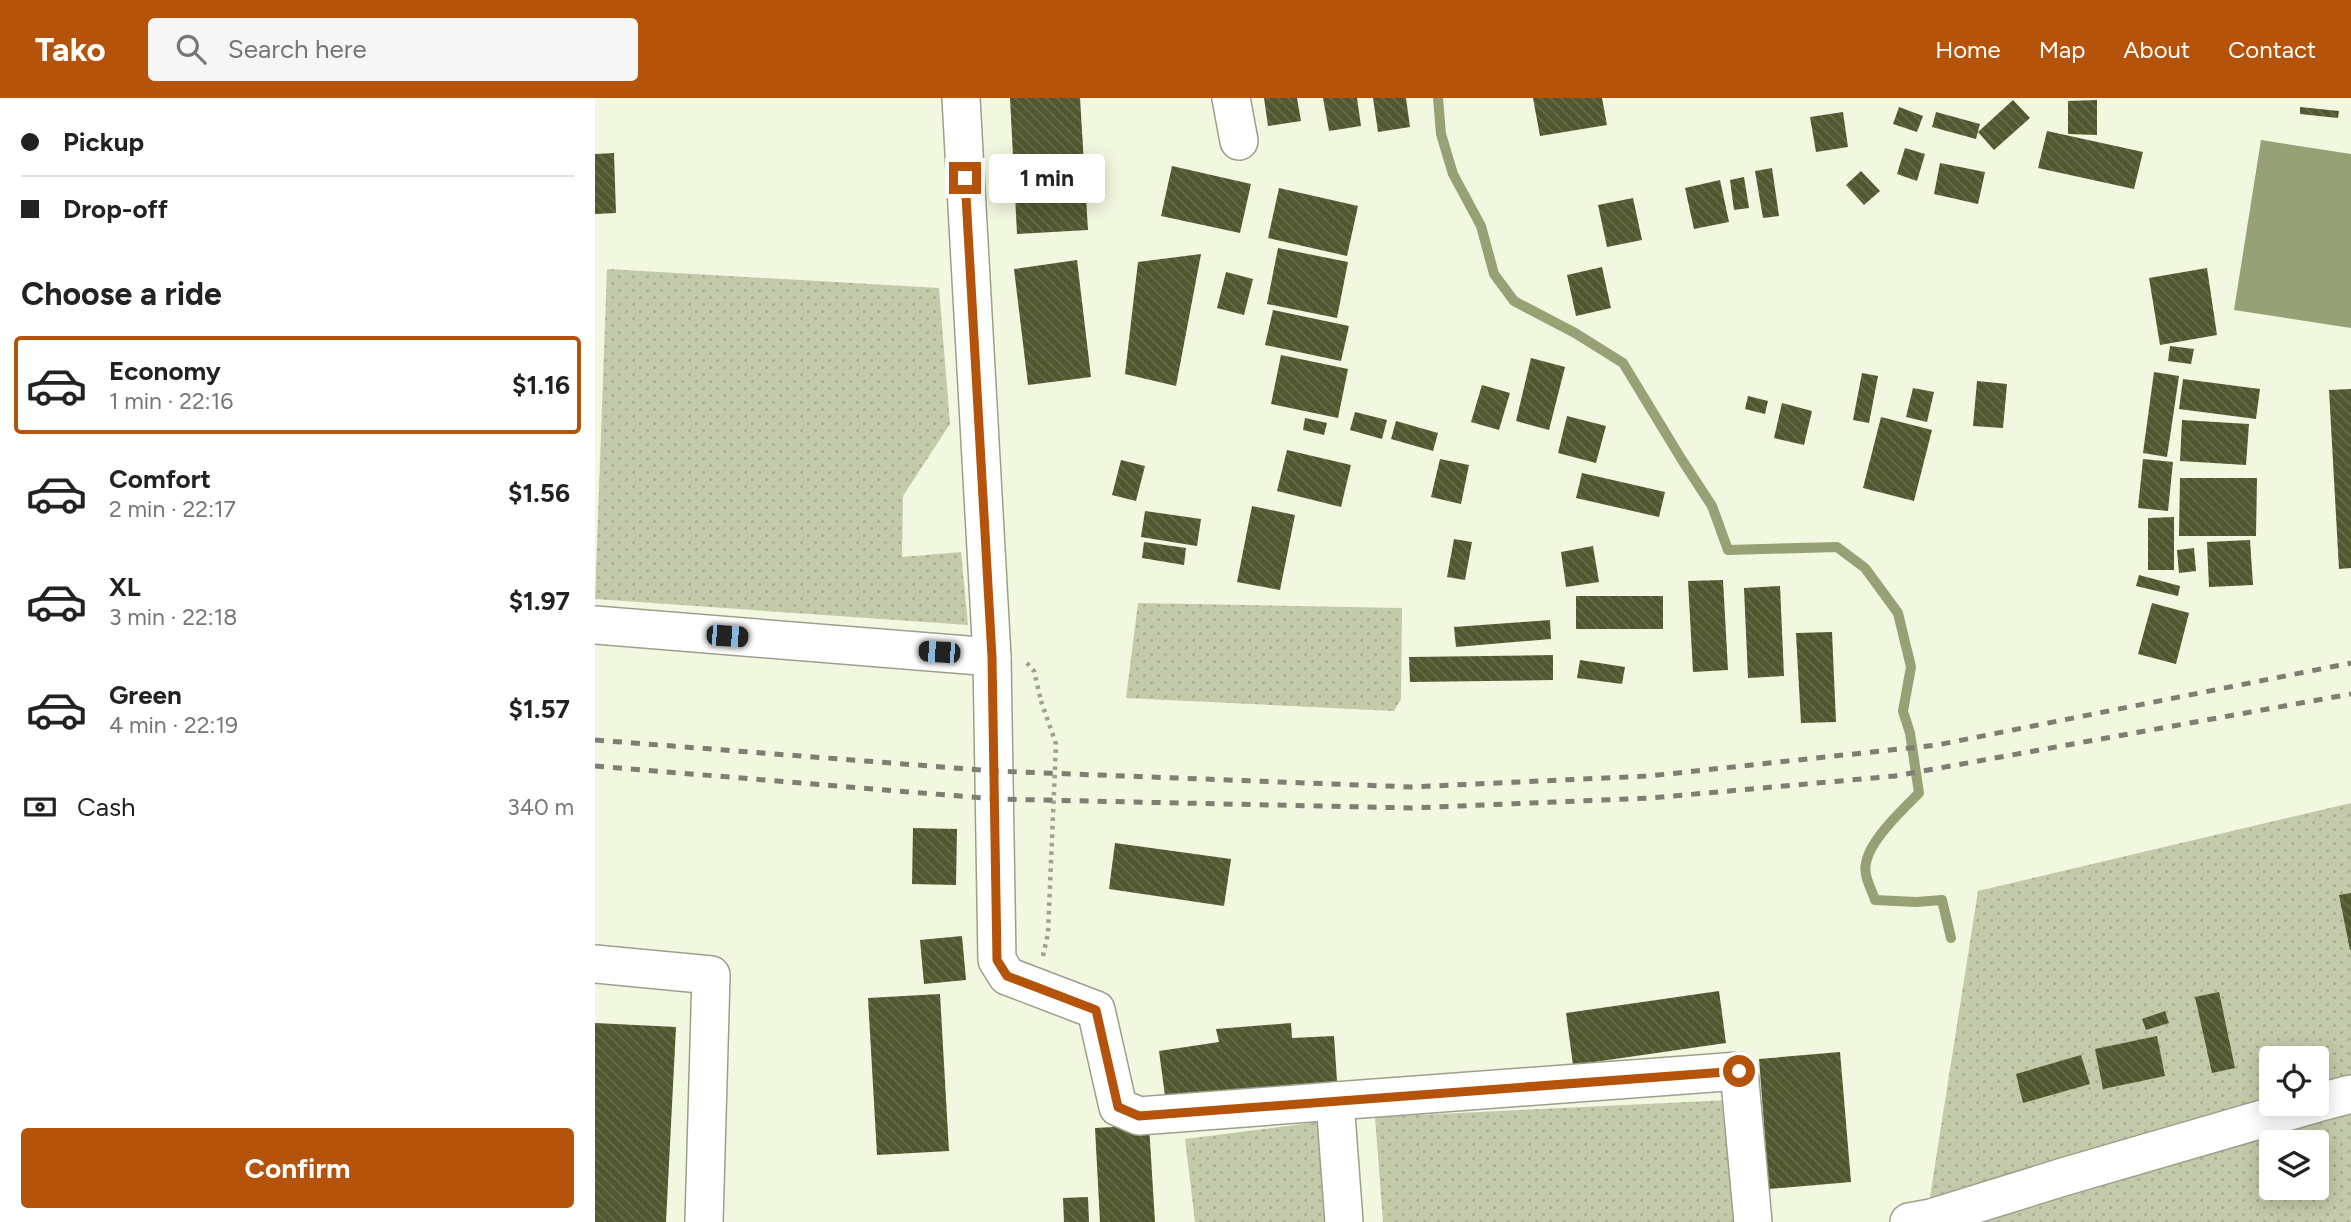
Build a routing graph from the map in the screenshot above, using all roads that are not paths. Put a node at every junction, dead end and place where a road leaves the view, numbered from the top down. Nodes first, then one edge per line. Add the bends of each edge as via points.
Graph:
1 (961, 98) edge
2 (1231, 98) edge
3 (1240, 141) dead end
4 (595, 625) edge
5 (992, 657) junction
6 (595, 964) edge
7 (2351, 1094) edge
8 (2329, 1100) edge
9 (1335, 1101) junction
10 (2275, 1116) edge
11 (1920, 1220) edge
12 (704, 1222) edge
13 (1344, 1222) edge
14 (1753, 1222) edge

1 - 5 street
2 - 3 street
4 - 5 street
5 - 9 street via 997,960 1007,976 1096,1010 1118,1107 1139,1116
6 - 12 street via 711,975
7 - 8 street
9 - 13 street
9 - 14 street via 1739,1071
10 - 11 street

